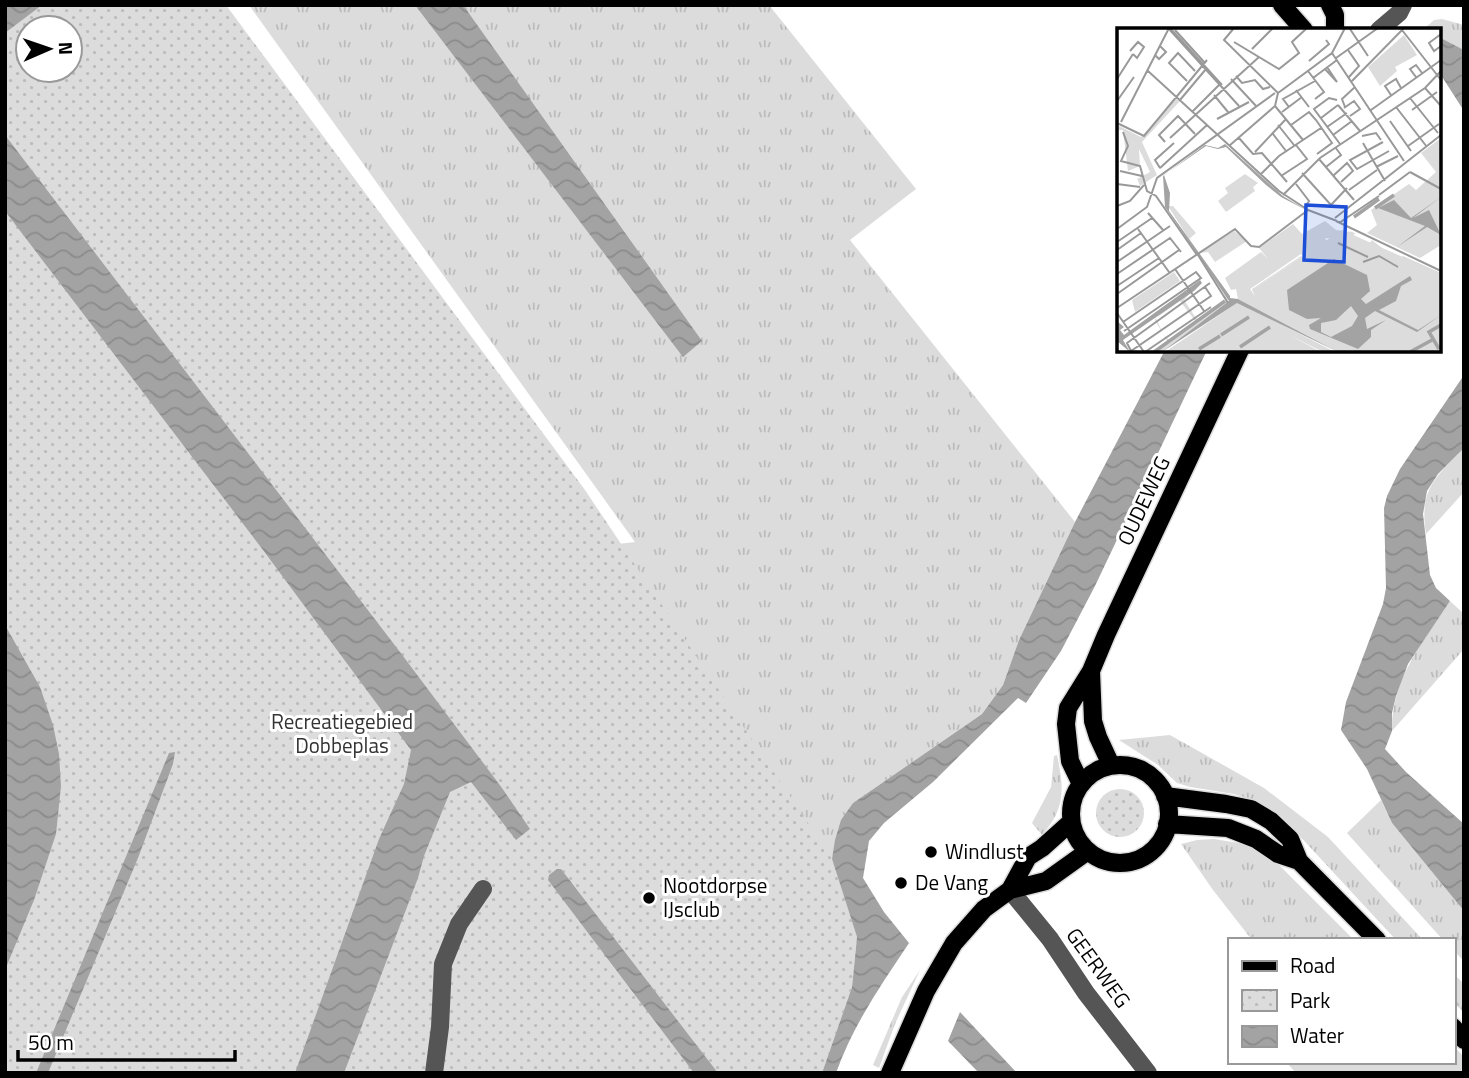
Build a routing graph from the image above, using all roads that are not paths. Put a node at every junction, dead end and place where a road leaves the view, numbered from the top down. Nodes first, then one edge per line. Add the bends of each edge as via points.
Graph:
1 (1282, 5) edge
2 (1330, 5) edge
3 (1404, 5) edge
4 (1302, 28) edge
5 (1335, 28) edge
6 (1381, 28) edge
7 (1239, 352) edge
8 (1091, 671) junction
9 (1111, 765) junction
10 (1080, 784) junction
11 (1166, 796) junction
12 (1071, 822) junction
13 (1167, 824) junction
14 (1088, 851) junction
15 (1299, 861) junction
16 (483, 890) dead end
17 (1010, 890) junction
18 (1375, 938) edge
19 (435, 1073) edge
20 (890, 1073) edge
21 (1148, 1073) edge

1 - 4 main road
2 - 5 main road
3 - 6 street
7 - 8 main road, OUDEWEG
8 - 9 main road, OUDEWEG via 1093,721
8 - 10 main road, OUDEWEG via 1068,708 1066,724 1070,761
9 - 10 main road
9 - 11 main road via 1143,771
10 - 12 main road
11 - 13 main road
11 - 15 main road via 1251,809 1290,839
12 - 14 main road
12 - 17 main road via 1028,857
13 - 14 main road via 1156,847 1135,860 1110,862
13 - 15 main road via 1227,828
14 - 17 main road via 1046,881
15 - 18 main road
16 - 19 street via 459,924 443,964
17 - 20 main road via 984,909 954,943 926,991
17 - 21 street, GEERWEG

